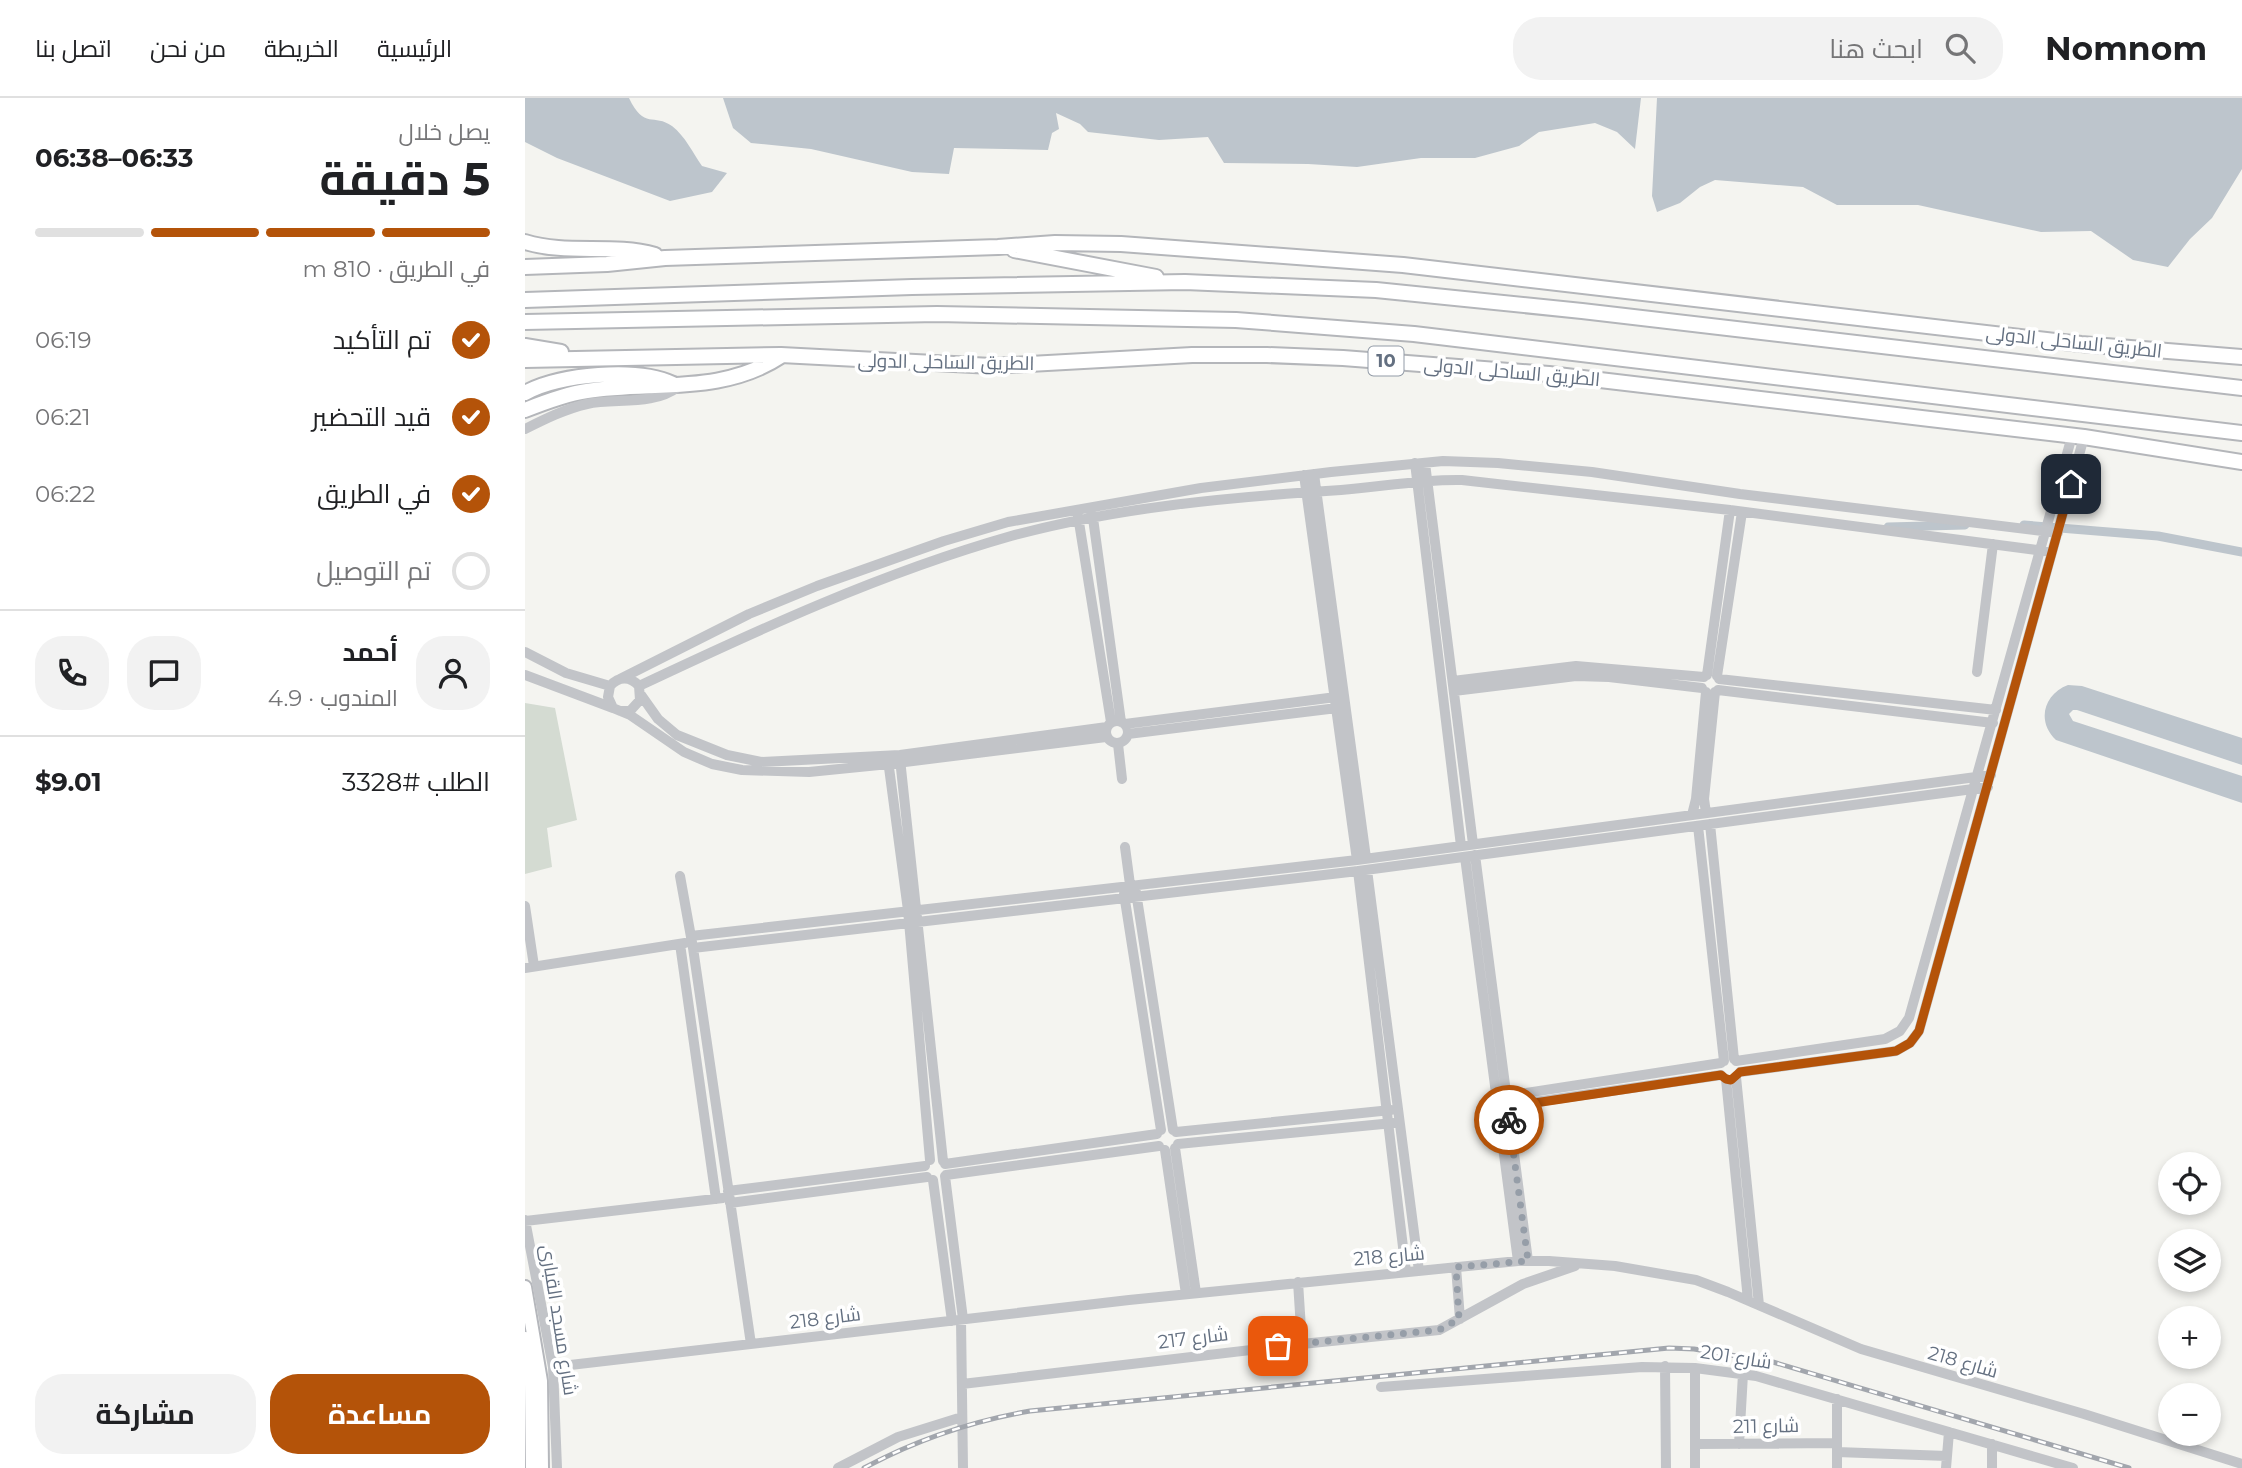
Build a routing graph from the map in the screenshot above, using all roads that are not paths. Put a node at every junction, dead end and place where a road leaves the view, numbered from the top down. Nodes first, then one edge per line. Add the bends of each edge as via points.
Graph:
1 (525, 243) edge
2 (998, 247) junction
3 (665, 258) junction
4 (525, 267) edge
5 (1185, 282) junction
6 (525, 300) edge
7 (525, 322) edge
8 (525, 346) edge
9 (782, 355) junction
10 (589, 357) junction
11 (2242, 357) edge
12 (525, 360) edge
13 (678, 387) junction
14 (2242, 388) edge
15 (525, 393) edge
16 (525, 410) edge
17 (525, 429) edge
18 (2242, 433) edge
19 (2078, 436) junction
20 (2242, 462) edge
21 (1420, 463) junction
22 (1309, 474) junction
23 (1422, 481) junction
24 (1311, 491) junction
25 (1091, 506) junction
26 (1077, 508) junction
27 (1730, 510) junction
28 (1742, 512) junction
29 (1093, 517) junction
30 (1079, 520) junction
31 (2045, 532) junction
32 (2058, 533) junction
33 (1993, 544) junction
34 (2040, 550) junction
35 (2052, 552) junction
36 (749, 614) junction
37 (757, 631) junction
38 (525, 652) edge
39 (1977, 672) dead end
40 (525, 675) edge
41 (620, 679) junction
42 (1711, 684) junction
43 (610, 686) junction
44 (1453, 686) junction
45 (640, 691) junction
46 (1336, 697) junction
47 (1337, 708) junction
48 (617, 709) junction
49 (1996, 710) junction
50 (1993, 723) junction
51 (1116, 728) junction
52 (900, 759) junction
53 (888, 760) junction
54 (1991, 775) junction
55 (1977, 776) junction
56 (1122, 779) dead end
57 (1988, 787) junction
58 (1974, 789) junction
59 (1746, 807) junction
60 (1706, 813) junction
61 (1692, 815) junction
62 (1744, 820) junction
63 (1710, 824) junction
64 (1698, 826) junction
65 (1473, 844) junction
66 (1461, 846) junction
67 (1125, 847) dead end
68 (1470, 856) junction
69 (1361, 859) junction
70 (1363, 870) junction
71 (680, 876) dead end
72 (1129, 885) junction
73 (1131, 898) junction
74 (525, 906) edge
75 (913, 910) junction
76 (914, 923) junction
77 (692, 942) junction
78 (680, 944) junction
79 (530, 967) edge
80 (1493, 1030) junction
81 (1729, 1061) junction
82 (1731, 1076) junction
83 (1507, 1101) junction
84 (1392, 1110) junction
85 (1394, 1123) junction
86 (1175, 1131) junction
87 (1159, 1132) junction
88 (1507, 1142) junction
89 (1169, 1147) junction
90 (927, 1163) junction
91 (945, 1169) junction
92 (930, 1179) junction
93 (729, 1197) junction
94 (716, 1199) junction
95 (525, 1221) edge
96 (1523, 1261) junction
97 (1582, 1264) junction
98 (1456, 1267) junction
99 (1419, 1270) junction
100 (1406, 1272) junction
101 (1298, 1282) junction
102 (525, 1287) edge
103 (1191, 1293) junction
104 (1748, 1300) junction
105 (1759, 1305) junction
106 (1459, 1319) junction
107 (959, 1320) junction
108 (525, 1338) edge
109 (1302, 1343) junction
110 (751, 1344) junction
111 (1665, 1366) junction
112 (553, 1367) junction
113 (1695, 1367) junction
114 (1743, 1374) junction
115 (962, 1384) junction
116 (525, 1386) edge
117 (1381, 1387) dead end
118 (1837, 1399) junction
119 (962, 1418) junction
120 (1949, 1432) junction
121 (1695, 1444) junction
122 (1739, 1444) junction
123 (1992, 1444) junction
124 (1837, 1448) junction
125 (1947, 1456) junction
126 (2242, 1464) edge
127 (2066, 1467) edge
128 (530, 1468) edge
129 (542, 1468) edge
130 (557, 1468) edge
131 (838, 1468) edge
132 (963, 1468) edge
133 (1665, 1468) edge
134 (1695, 1468) edge
135 (1836, 1468) edge
136 (1946, 1468) edge
137 (1992, 1468) edge

1 - 3 highway via 569,250 632,250
2 - 3 highway, الطريق الساحلى الدولى
2 - 5 highway
2 - 11 highway, الطريق الساحلى الدولى via 1096,243 1403,265 2081,344
3 - 4 highway, الطريق الساحلى الدولى
5 - 6 highway, الطريق الساحلى الدولى
5 - 14 highway, الطريق الساحلى الدولى via 1376,290
7 - 18 highway, الطريق الساحلى الدولى / 10 via 937,314 1235,320 1414,334
8 - 10 highway
9 - 10 highway, الطريق الساحلى الدولى / 10
9 - 13 highway via 748,373
9 - 19 highway, الطريق الساحلى الدولى / 10 via 983,366 1192,355 1343,358 1549,374
10 - 12 highway, الطريق الساحلى الدولى / 10
13 - 15 highway via 634,375 565,379
13 - 16 highway via 587,391
13 - 17 street via 658,397 578,406
19 - 20 highway, الطريق الساحلى الدولى / 10
19 - 31 street
19 - 32 street
21 - 22 street
21 - 23 street
21 - 31 street via 1480,461 1593,472
22 - 24 street
22 - 25 street
23 - 24 street
23 - 27 street via 1462,480
23 - 44 street
23 - 66 street
24 - 29 street
24 - 46 street
24 - 69 street
25 - 26 street
25 - 29 street
26 - 30 street
26 - 36 street via 944,541
27 - 28 street
27 - 42 street
28 - 33 street
28 - 42 street
29 - 30 street
29 - 51 street
30 - 37 street via 909,569
30 - 51 street
31 - 32 street
31 - 34 street
32 - 35 street
33 - 34 street
33 - 39 street
34 - 35 street
34 - 49 street
35 - 54 street
36 - 37 street
36 - 41 street
37 - 45 street
38 - 43 street via 566,673
40 - 48 street
41 - 43 street
41 - 45 street via 628,679
42 - 44 street via 1576,666
42 - 49 street
42 - 50 street
42 - 60 street
42 - 61 street
43 - 48 street via 608,697
44 - 65 street
45 - 48 street via 635,708
45 - 53 street via 658,719 677,735 738,758 772,762
46 - 47 street
46 - 51 street
47 - 51 street
47 - 69 street
48 - 53 street via 675,747 722,767 809,772
49 - 50 street
50 - 55 street
51 - 52 street
51 - 56 street via 1111,742 1118,744
52 - 53 street
52 - 75 street
53 - 75 street
54 - 55 street
54 - 57 street
55 - 58 street
55 - 59 street
57 - 58 street
57 - 82 street via 1916,1038 1896,1051
58 - 62 street
58 - 81 street via 1905,1026 1885,1039
59 - 60 street
59 - 62 street
60 - 61 street
61 - 65 street
62 - 63 street
63 - 64 street
63 - 81 street
64 - 68 street
64 - 81 street
65 - 66 street
66 - 69 street
67 - 72 street
68 - 70 street
68 - 80 street
69 - 72 street
70 - 73 street
70 - 84 street
71 - 77 street
72 - 73 street
72 - 75 street
73 - 76 street
73 - 86 street
73 - 87 street
74 - 79 street
75 - 76 street
75 - 77 street
76 - 77 street
76 - 90 street
76 - 91 street
77 - 78 street
77 - 93 street
78 - 79 street
78 - 94 street
80 - 83 street
80 - 88 street
81 - 82 street
81 - 82 street via 1719,1069
81 - 83 street
82 - 83 street
82 - 104 street
82 - 105 street
83 - 88 street
84 - 85 street
84 - 86 street
85 - 89 street
85 - 99 street
85 - 100 street
86 - 87 street
86 - 89 street
87 - 89 street via 1156,1141
87 - 91 street
88 - 96 street
89 - 91 street
89 - 103 street
90 - 91 street via 935,1158
90 - 92 street
90 - 93 street
91 - 92 street via 939,1180
91 - 107 street
92 - 93 street
92 - 107 street
93 - 94 street
93 - 110 street
94 - 95 street
95 - 112 street, شارع مسجد القبارى
96 - 97 street, شارع 218
96 - 98 street, شارع 218
97 - 104 street, شارع 218 via 1671,1274
97 - 106 street, شارع 217 via 1523,1284
98 - 99 street, شارع 218
98 - 106 street
99 - 100 street, شارع 218
100 - 101 street, شارع 218
101 - 103 street, شارع 218
101 - 109 street
102 - 129 main road via 541,1381
103 - 107 street, شارع 218
104 - 105 street, شارع 218
105 - 126 street, شارع 218 via 1871,1353
106 - 109 street, شارع 217 via 1439,1330
107 - 110 street, شارع 218
107 - 115 street
108 - 128 main road via 531,1384
109 - 115 street, شارع 217
110 - 112 street, شارع 218
111 - 113 street, شارع 201
111 - 117 street, شارع 201
111 - 133 street
112 - 130 street, شارع مسجد القبارى
113 - 114 street, شارع 201
113 - 121 street
114 - 118 street, شارع 201
114 - 122 street
115 - 119 street
116 - 128 street
118 - 120 street, شارع 201
118 - 124 street
119 - 131 street via 898,1437
119 - 132 street
120 - 123 street, شارع 201
120 - 125 street
121 - 122 street, شارع 211
121 - 134 street
122 - 124 street, شارع 211
123 - 127 street, شارع 201
123 - 137 street
124 - 125 street, شارع 211
124 - 135 street
125 - 136 street

